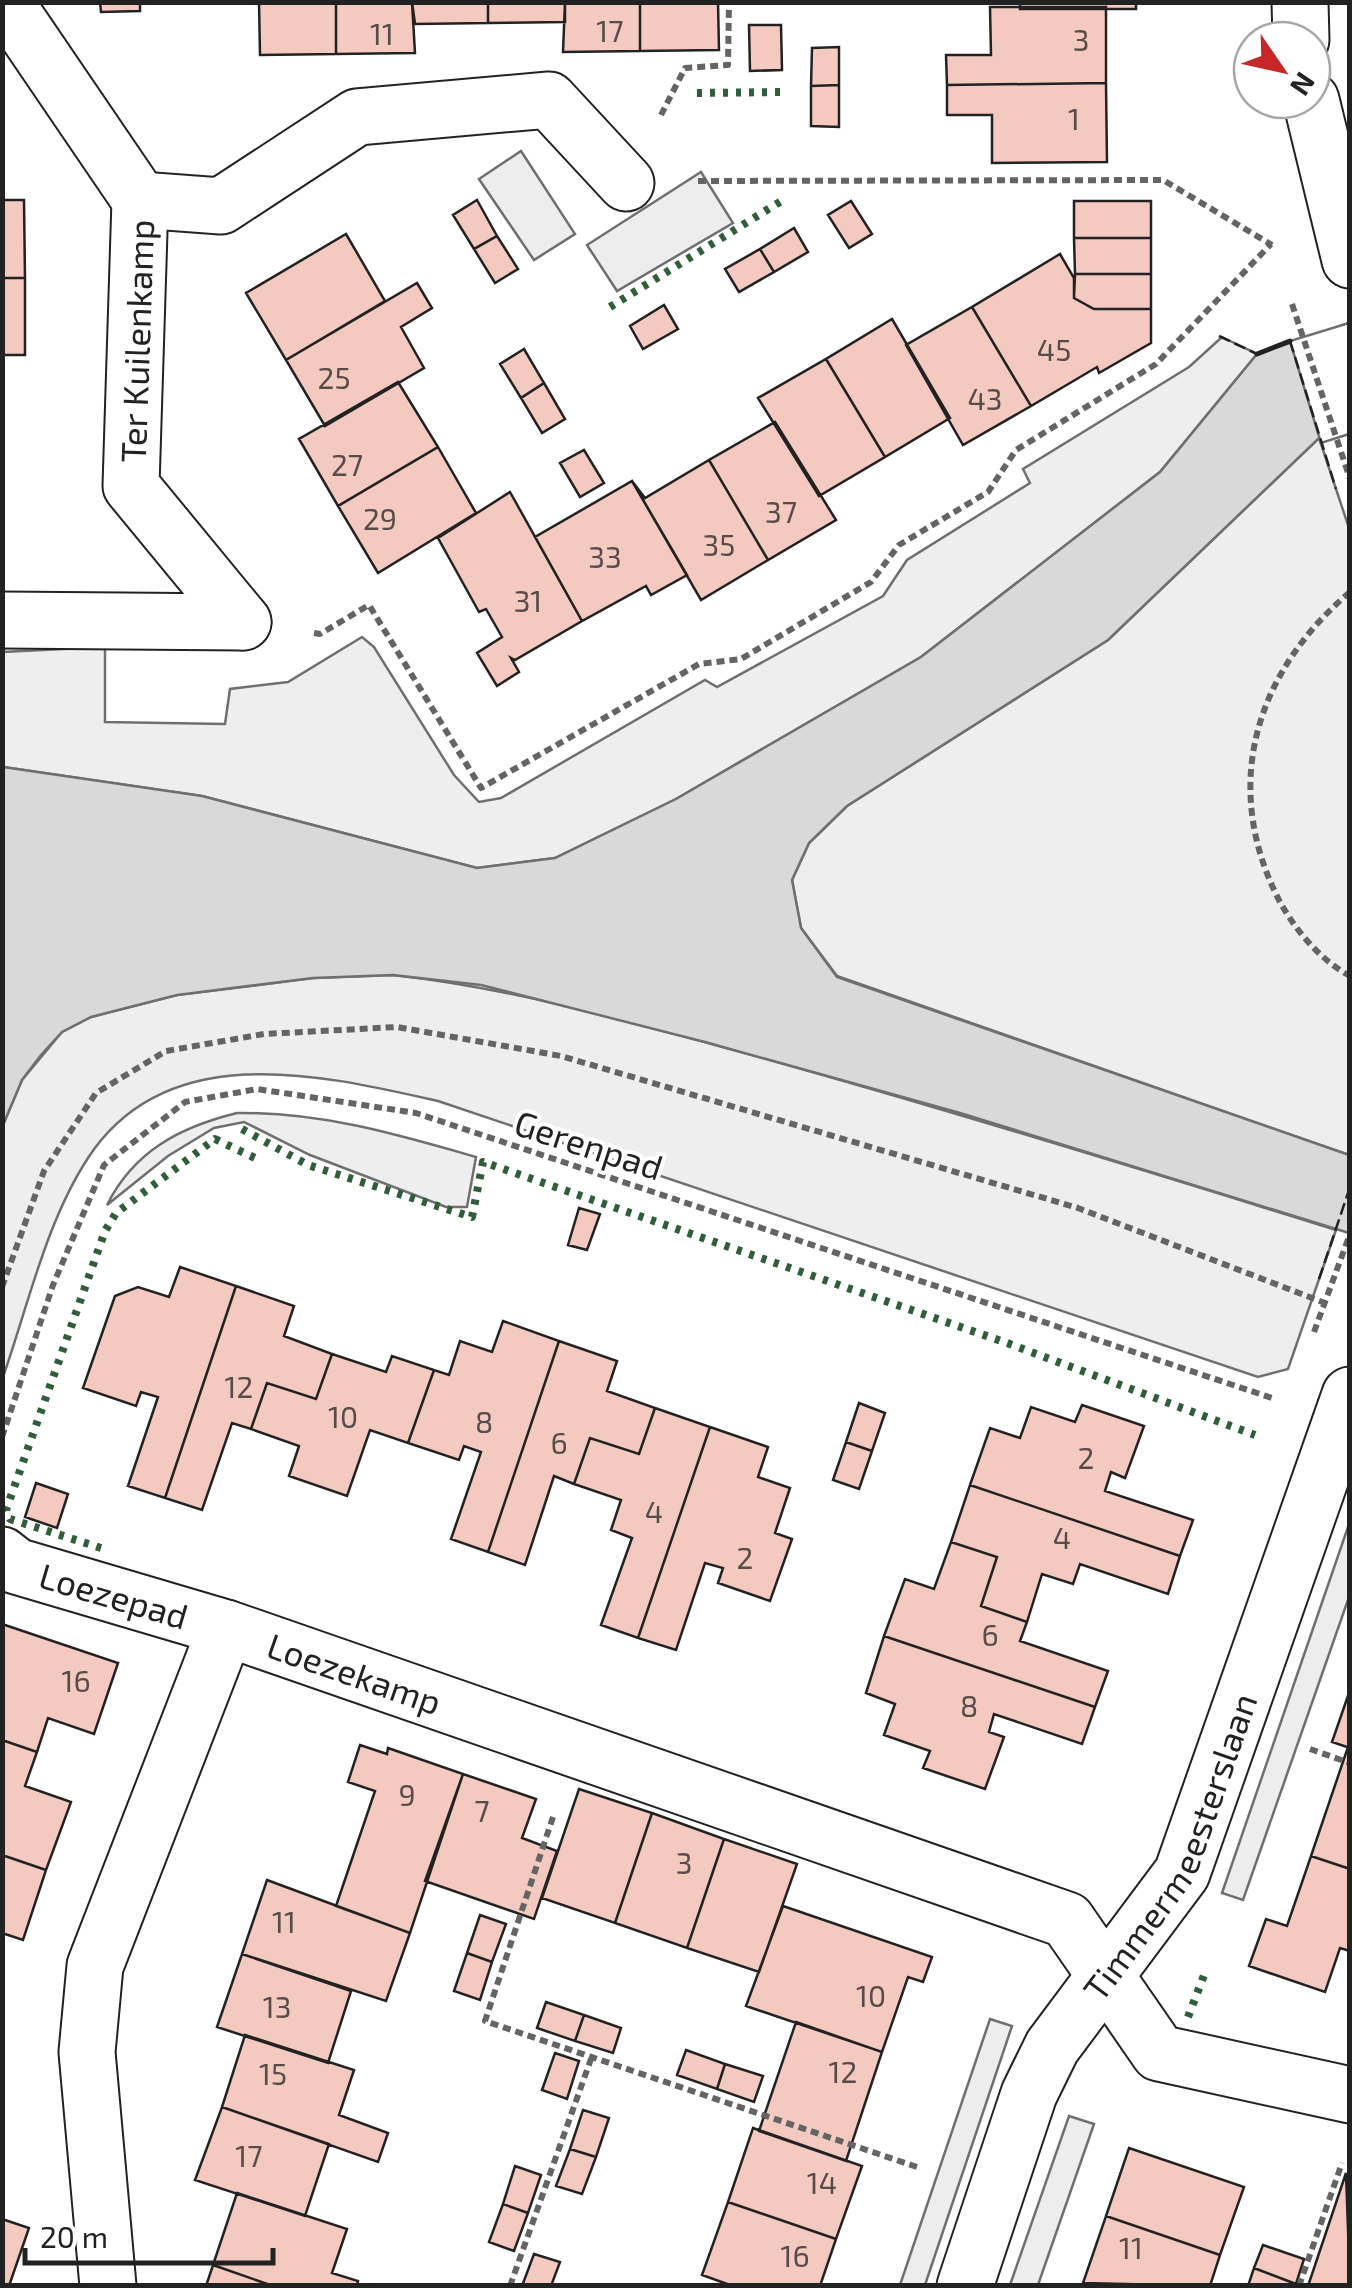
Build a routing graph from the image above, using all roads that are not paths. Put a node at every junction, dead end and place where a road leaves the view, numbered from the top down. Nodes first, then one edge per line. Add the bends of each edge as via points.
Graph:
1 (10, 2) edge
2 (1316, 120) edge
3 (626, 182) road end
4 (140, 200) junction
5 (1348, 256) edge
6 (2, 620) edge
7 (1345, 1409) edge
8 (2, 1555) edge
9 (226, 1628) junction
10 (1104, 1976) junction
11 (1350, 2094) edge
12 (108, 2286) edge
13 (966, 2286) edge

1 - 4 street, Ter Kuilenkamp
2 - 5 street
3 - 4 street, Ter Kuilenkamp via 550,100 357,116 221,206
4 - 6 street, Ter Kuilenkamp via 131,486 244,622
7 - 10 street, Timmermeesterslaan via 1182,1872
8 - 9 street, Loezepad via 16,1566
9 - 10 street, Loezekamp via 1067,1920
9 - 12 street, Loezekamp via 95,1966 87,2052
10 - 11 street, Loezekamp via 1158,2053
10 - 13 street, Timmermeesterslaan via 1052,2046 1030,2094

